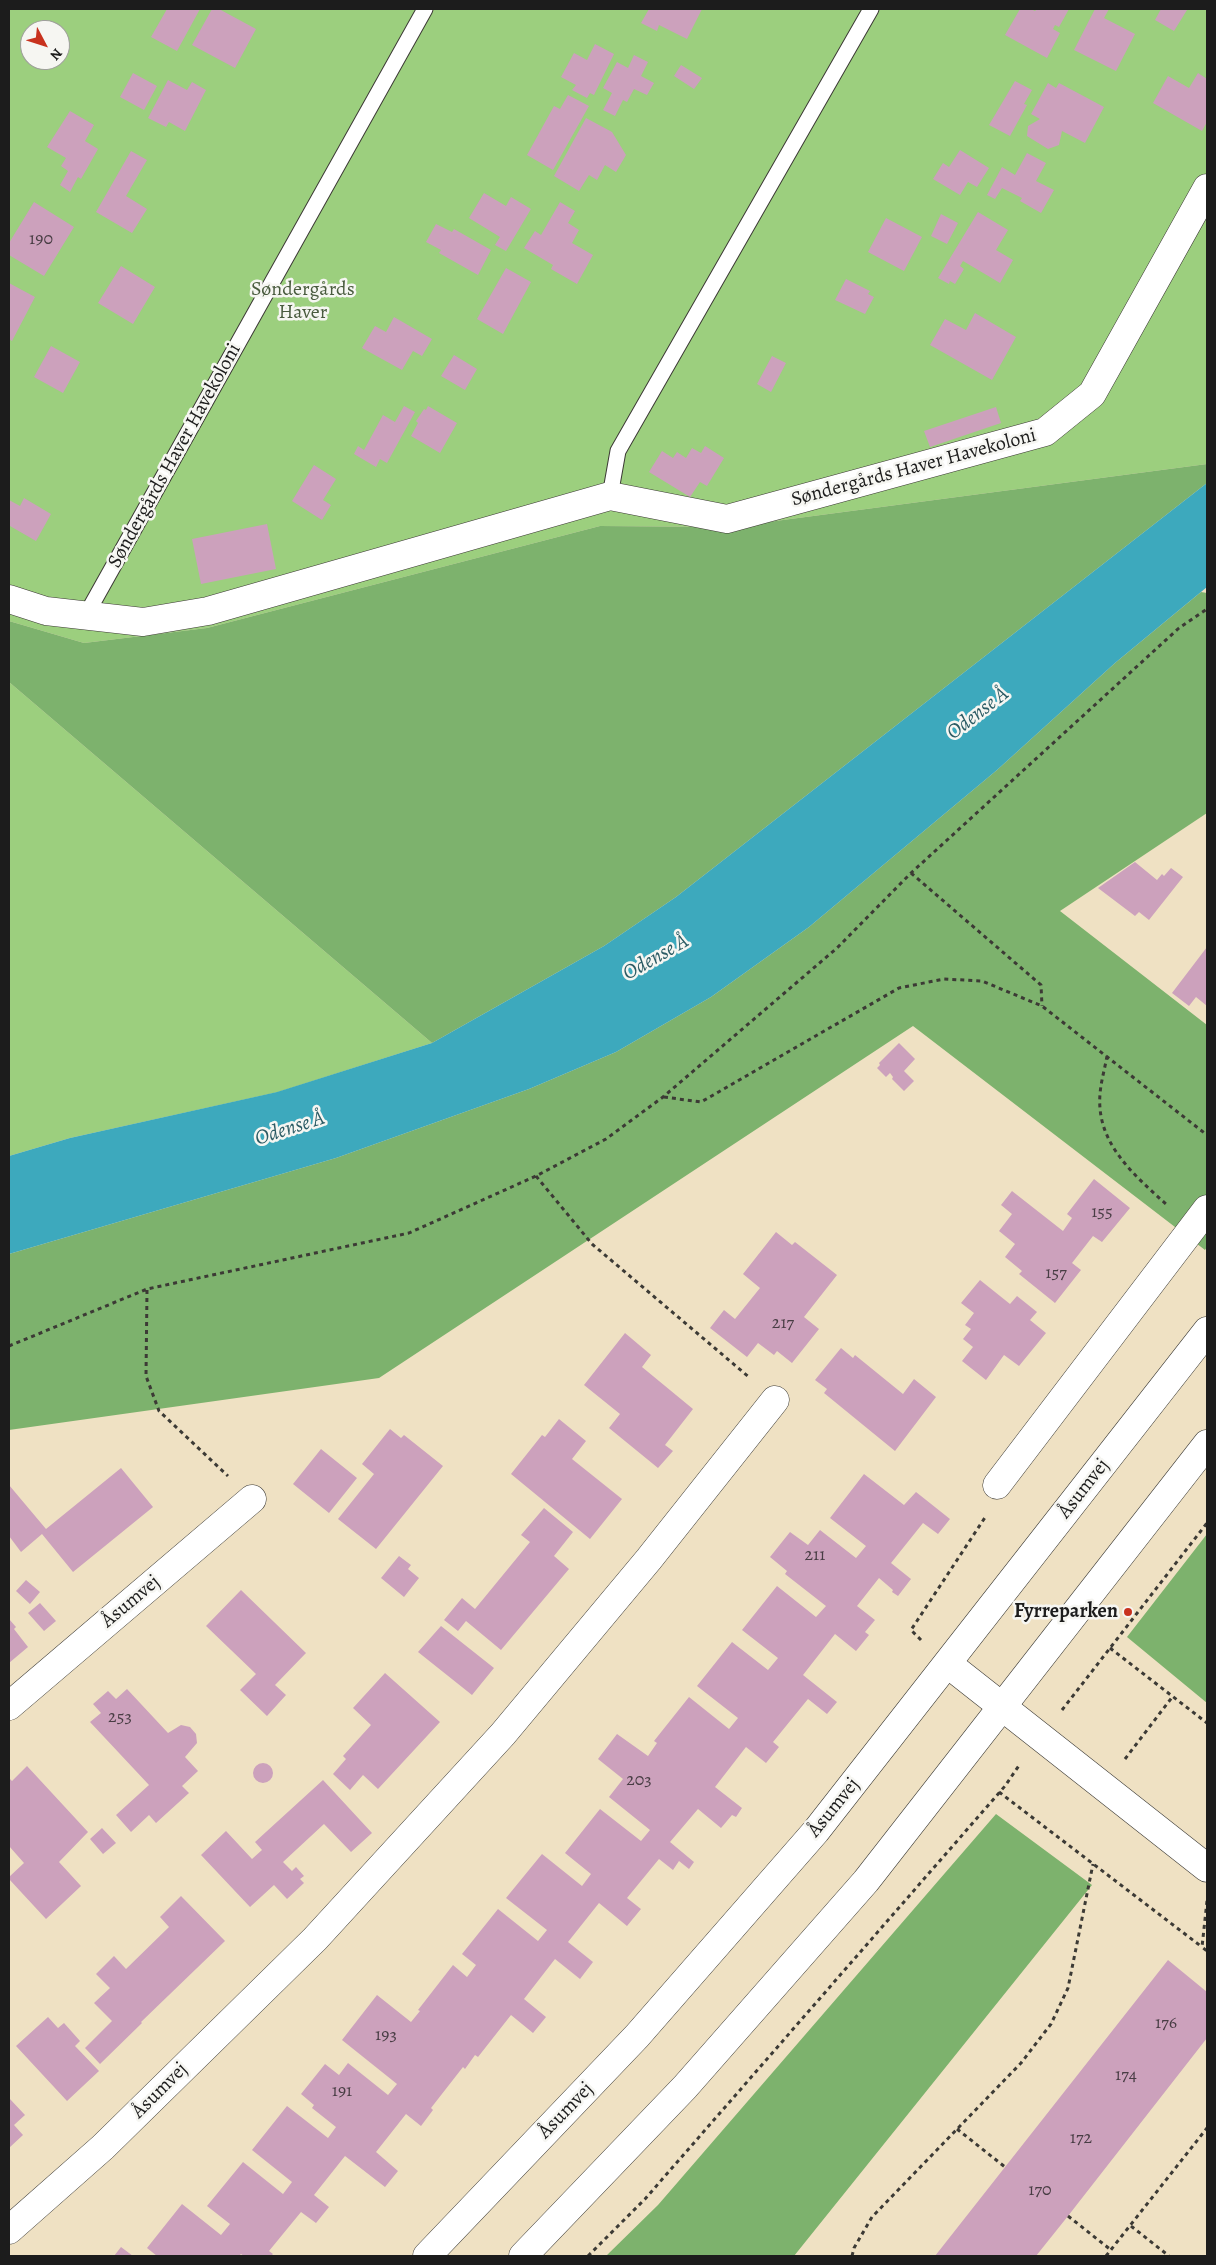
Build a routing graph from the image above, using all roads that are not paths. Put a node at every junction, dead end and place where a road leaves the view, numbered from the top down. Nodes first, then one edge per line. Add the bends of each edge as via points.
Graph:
1 (425, 9) edge
2 (872, 9) edge
3 (1207, 188) edge
4 (610, 496) junction
5 (9, 599) edge
6 (86, 615) junction
7 (1200, 1219) edge
8 (1207, 1331) edge
9 (775, 1400) road end
10 (1207, 1444) edge
11 (997, 1485) road end
12 (252, 1499) road end
13 (948, 1664) junction
14 (9, 1706) edge
15 (1002, 1707) junction
16 (1207, 1868) edge
17 (9, 2230) edge
18 (427, 2256) edge
19 (523, 2256) edge

1 - 6 lane, Søndergårds Haver Havekoloni
2 - 4 lane via 618,451
3 - 4 street, Søndergårds Haver Havekoloni via 1092,394 1045,432 727,519
4 - 6 street, Søndergårds Haver Havekoloni via 208,611 143,622
5 - 6 street, Søndergårds Haver Havekoloni via 46,611
7 - 11 street
8 - 13 street, Åsumvej
9 - 17 street, Åsumvej via 649,1559 503,1734 315,1939 103,2147
10 - 15 street
12 - 14 street, Åsumvej
13 - 15 street
13 - 18 street, Åsumvej via 816,1831 637,2036
15 - 16 street
15 - 19 street via 860,1888 685,2087

